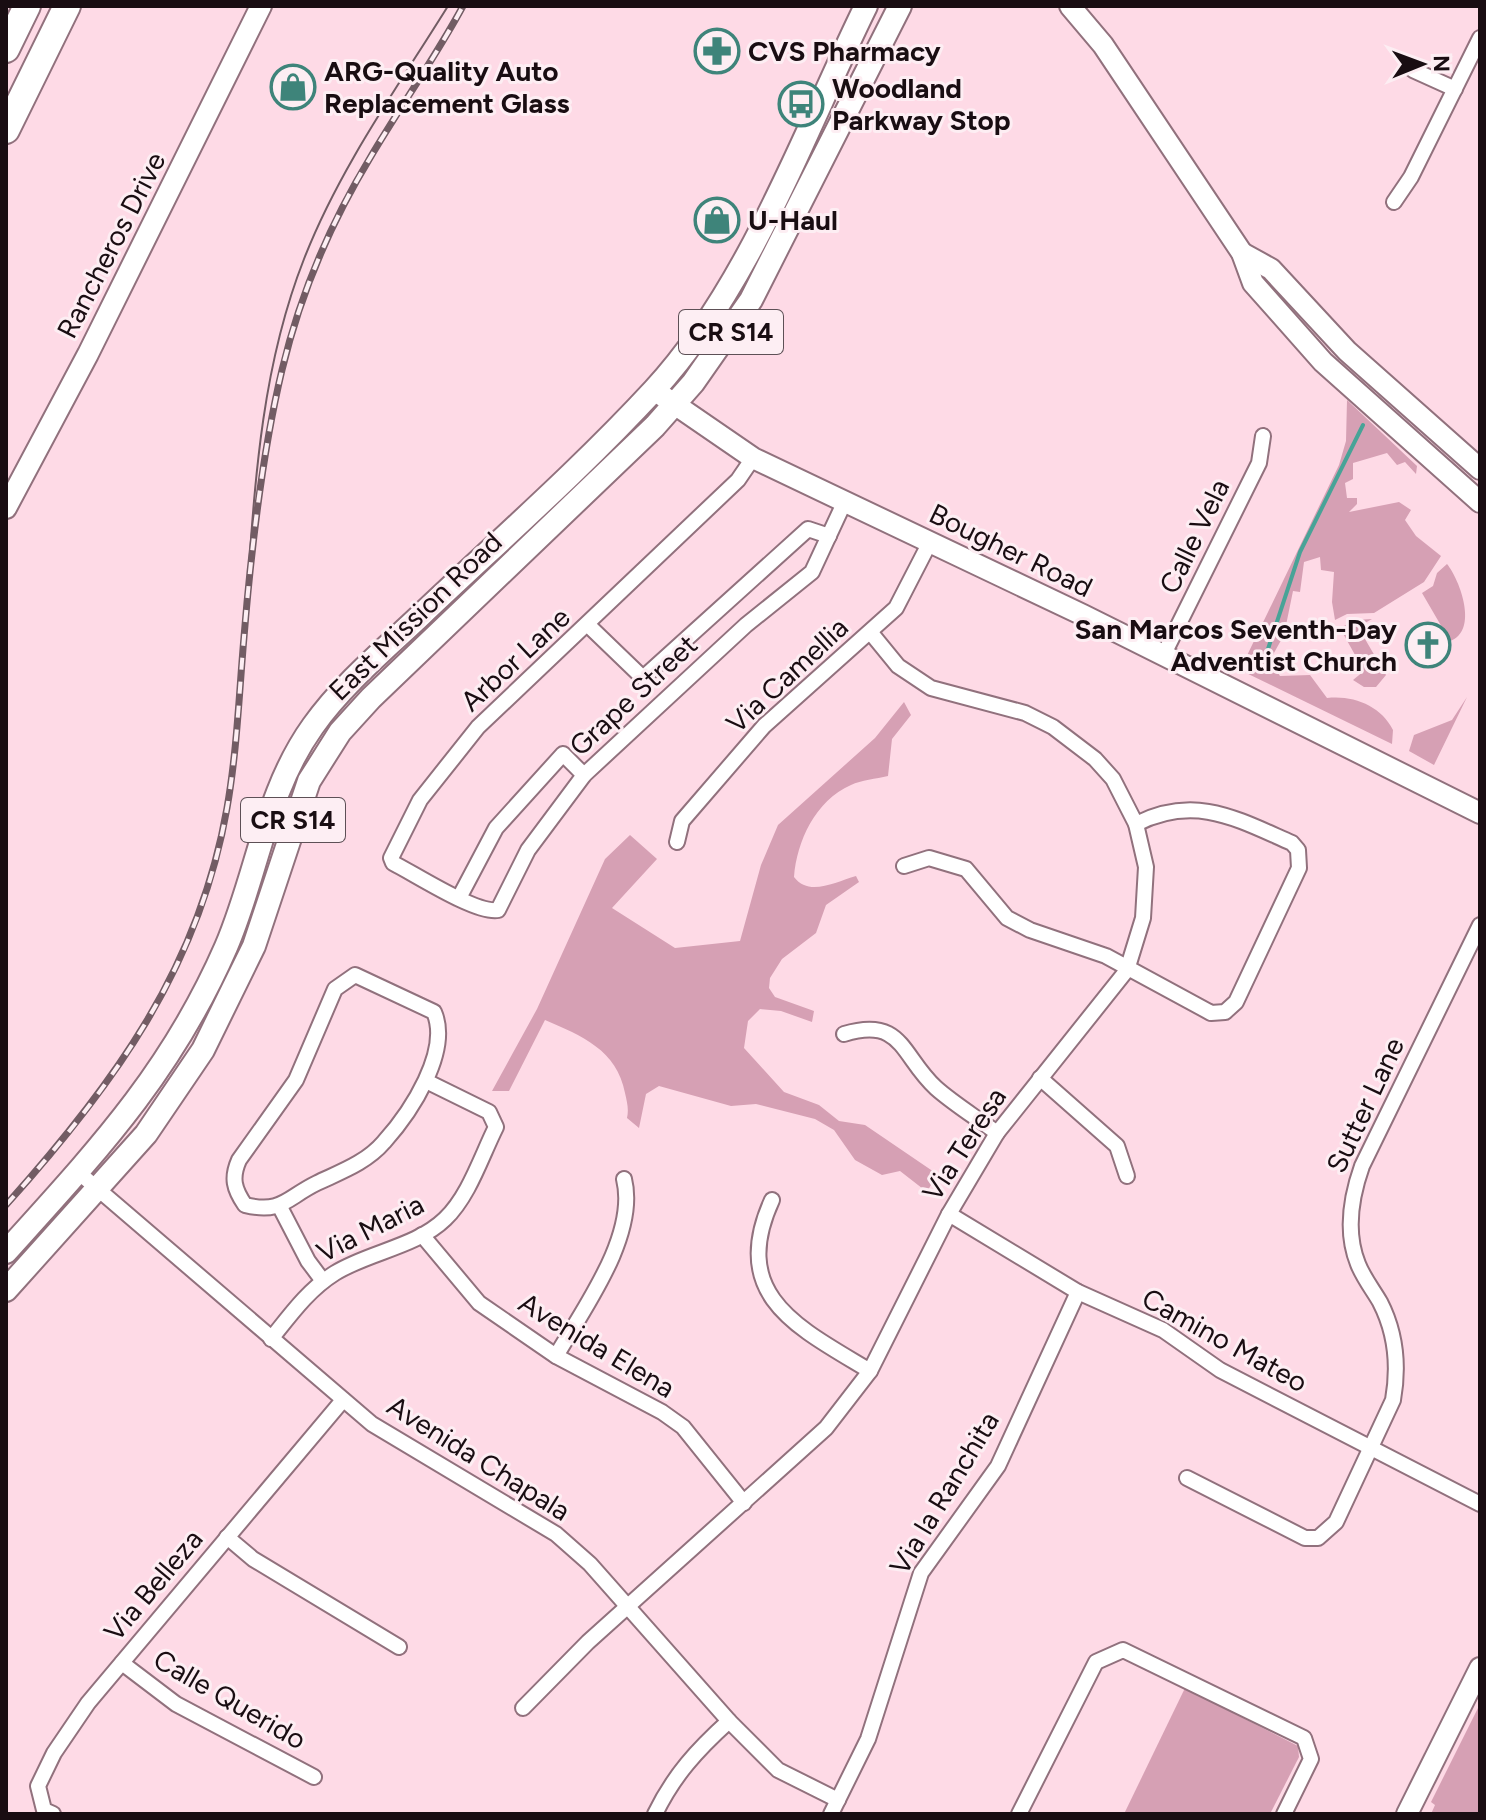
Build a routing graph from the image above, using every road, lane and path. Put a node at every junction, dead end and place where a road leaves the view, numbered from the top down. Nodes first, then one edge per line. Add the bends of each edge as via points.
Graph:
1 (27, 6) edge
2 (67, 6) edge
3 (261, 6) edge
4 (866, 6) edge
5 (900, 6) edge
6 (1070, 6) edge
7 (1480, 38) edge
8 (6, 49) edge
9 (838, 62) junction
10 (1413, 70) dead end
11 (1455, 89) junction
12 (6, 130) edge
13 (1394, 202) dead end
14 (776, 252) junction
15 (1242, 253) junction
16 (654, 390) junction
17 (674, 404) junction
18 (1263, 436) dead end
19 (753, 458) junction
20 (1480, 469) edge
21 (845, 501) junction
22 (1480, 502) edge
23 (6, 508) edge
24 (829, 536) junction
25 (930, 542) junction
26 (588, 625) junction
27 (871, 633) junction
28 (1163, 656) junction
29 (584, 775) junction
30 (1480, 813) edge
31 (1136, 824) junction
32 (677, 842) dead end
33 (904, 866) dead end
34 (459, 898) junction
35 (1480, 925) edge
36 (1127, 970) junction
37 (844, 1034) dead end
38 (1040, 1078) junction
39 (426, 1081) junction
40 (997, 1133) junction
41 (78, 1172) junction
42 (1127, 1176) dead end
43 (624, 1179) dead end
44 (97, 1189) junction
45 (772, 1200) dead end
46 (280, 1207) junction
47 (949, 1214) junction
48 (422, 1235) junction
49 (6, 1252) edge
50 (323, 1281) junction
51 (6, 1290) edge
52 (1078, 1292) junction
53 (271, 1339) junction
54 (556, 1356) junction
55 (870, 1371) junction
56 (343, 1400) junction
57 (1372, 1449) junction
58 (1187, 1478) dead end
59 (744, 1503) junction
60 (1480, 1504) edge
61 (227, 1537) junction
62 (628, 1606) junction
63 (399, 1647) dead end
64 (122, 1663) junction
65 (1480, 1668) edge
66 (523, 1708) dead end
67 (729, 1721) junction
68 (314, 1777) dead end
69 (838, 1800) junction
70 (53, 1814) edge
71 (655, 1814) edge
72 (831, 1814) edge
73 (1019, 1814) edge
74 (1284, 1814) edge
75 (1407, 1814) edge

1 - 8 highway
2 - 12 highway
3 - 23 street, Rancheros Drive
4 - 9 main road, East Mission Road / CR S14
5 - 14 main road, East Mission Road / CR S14
6 - 15 street via 1103,45
7 - 11 street
9 - 14 main road via 845,71 783,217
9 - 16 main road, East Mission Road / CR S14 via 728,290
10 - 11 street
11 - 13 street
14 - 17 main road, East Mission Road / CR S14 via 720,348
15 - 20 street via 1271,269 1347,351
15 - 22 street via 1253,283 1323,362
16 - 17 street, Bougher Road
16 - 41 main road, East Mission Road / CR S14 via 368,665 315,723 282,778 228,943 188,1026 142,1096
17 - 19 street, Bougher Road
17 - 44 main road, East Mission Road / CR S14 via 340,732 297,808 254,946 231,999 171,1099
18 - 28 street, Calle Vela via 1259,463
19 - 21 street, Bougher Road
19 - 26 street, Arbor Lane via 738,480
21 - 24 street, Grape Street
21 - 25 street, Bougher Road
24 - 26 street via 808,529 643,678
24 - 29 street, Grape Street via 812,572 735,635
25 - 27 street, Via Camellia via 896,608
25 - 28 street, Bougher Road
26 - 34 street, Arbor Lane via 478,727 420,800 391,858
27 - 31 street, Via Teresa via 898,666 931,688 1025,713 1053,727 1113,779
27 - 32 street, Via Camellia via 764,726 682,821
28 - 30 street, Bougher Road
29 - 34 street, Grape Street via 528,850 498,910 490,912
29 - 34 street via 563,754 496,828
31 - 36 street, Via Teresa via 1146,867 1143,918
31 - 36 street via 1158,812 1218,811 1292,843 1299,868 1233,1007 1211,1013
33 - 36 street via 929,858 966,869 1007,918 1106,956
35 - 57 street, Sutter Lane via 1354,1190 1350,1220 1357,1263 1382,1305 1395,1342 1393,1400
36 - 38 street, Via Teresa
37 - 40 street via 883,1030 902,1043 937,1089
38 - 40 street, Via Teresa
38 - 42 street via 1117,1146
39 - 46 street via 384,1143 350,1169
39 - 46 street via 440,1035 431,1009 355,975 335,989 296,1080 234,1171 234,1188 245,1205
39 - 48 street, Via Maria via 489,1112 496,1127 459,1201
40 - 47 street, Via Teresa
41 - 44 street, Avenida Chapala
41 - 49 main road, East Mission Road / CR S14
43 - 54 street via 626,1220
44 - 51 main road, East Mission Road / CR S14
44 - 53 street, Avenida Chapala
45 - 55 street via 758,1238 769,1298 791,1323
46 - 50 street
47 - 52 street, Camino Mateo
47 - 55 street, Via Teresa
48 - 50 street, Via Maria
48 - 54 street, Avenida Elena via 479,1303
50 - 53 street, Via Maria
52 - 57 street, Camino Mateo via 1163,1330 1220,1370
52 - 69 street, Via la Ranchita via 998,1466 921,1573 883,1696
53 - 56 street, Avenida Chapala
54 - 59 street, Avenida Elena via 683,1427
55 - 59 street, Via Teresa via 826,1428
56 - 61 street, Via Belleza
56 - 62 street, Avenida Chapala via 414,1452 556,1534
57 - 58 street, Sutter Lane via 1336,1522 1318,1538 1305,1538
57 - 60 street, Camino Mateo
59 - 62 street, Via Teresa
61 - 63 street via 253,1559
61 - 64 street, Via Belleza
62 - 66 street, Via Teresa
62 - 67 street, Avenida Chapala
64 - 68 street, Calle Querido via 176,1704
64 - 70 street, Via Belleza via 54,1753 38,1786 44,1810
65 - 75 street
67 - 69 street, Avenida Chapala via 778,1770
67 - 71 street via 689,1757
69 - 72 street, Via la Ranchita
73 - 74 street via 1096,1662 1123,1650 1304,1738 1311,1759

